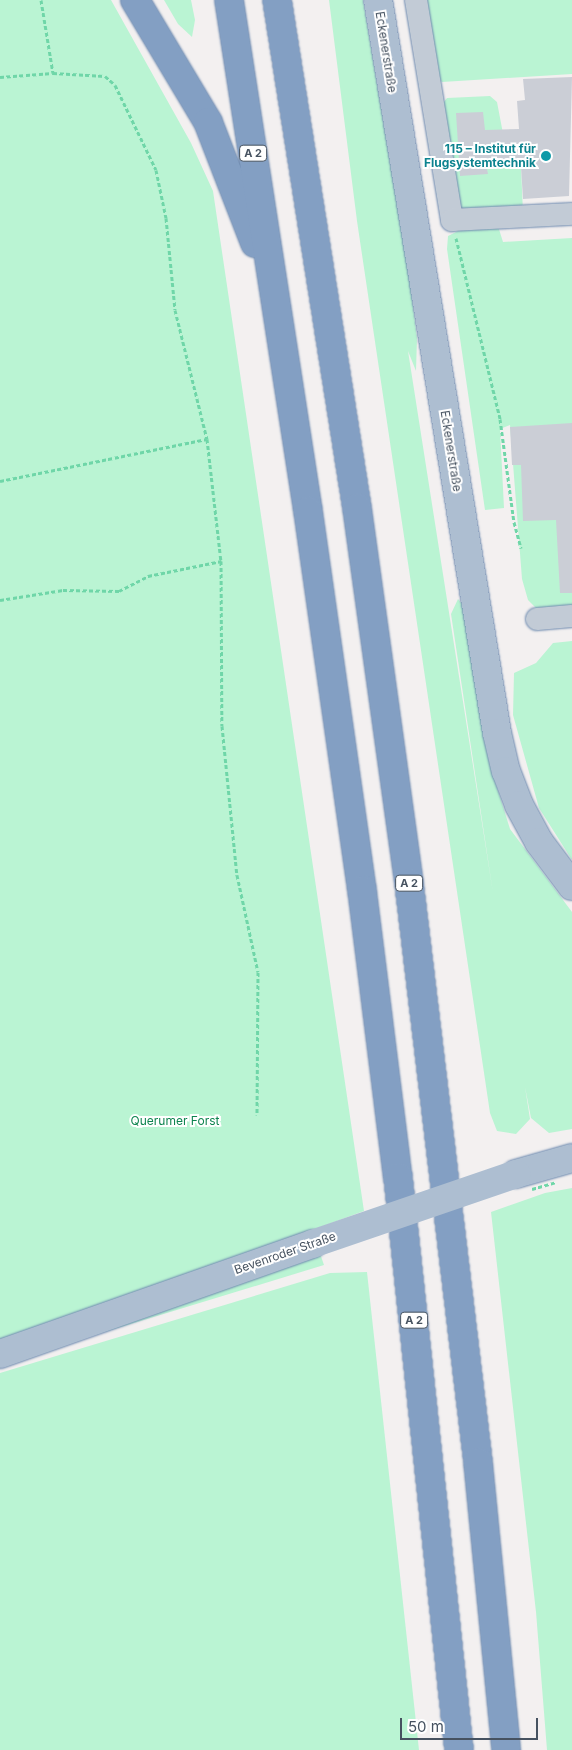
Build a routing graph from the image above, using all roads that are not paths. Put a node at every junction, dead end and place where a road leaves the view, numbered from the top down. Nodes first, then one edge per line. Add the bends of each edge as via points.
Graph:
1 (135, 0) edge
2 (229, 0) edge
3 (277, 0) edge
4 (378, 0) edge
5 (416, 0) edge
6 (572, 214) edge
7 (278, 305) junction
8 (572, 616) edge
9 (537, 619) dead end
10 (572, 886) edge
11 (572, 1158) edge
12 (0, 1354) edge
13 (459, 1750) edge
14 (506, 1750) edge

1 - 7 highway via 208,122
2 - 7 highway, A 2
3 - 14 highway, A 2 via 357,508 409,883 478,1462
4 - 10 main road, Eckenerstraße via 497,732 506,771 519,805 539,842
5 - 6 lane via 452,220
7 - 13 highway, A 2 via 362,890 398,1177
8 - 9 lane
11 - 12 main road, Bevenroder Straße, bridge via 516,1174

